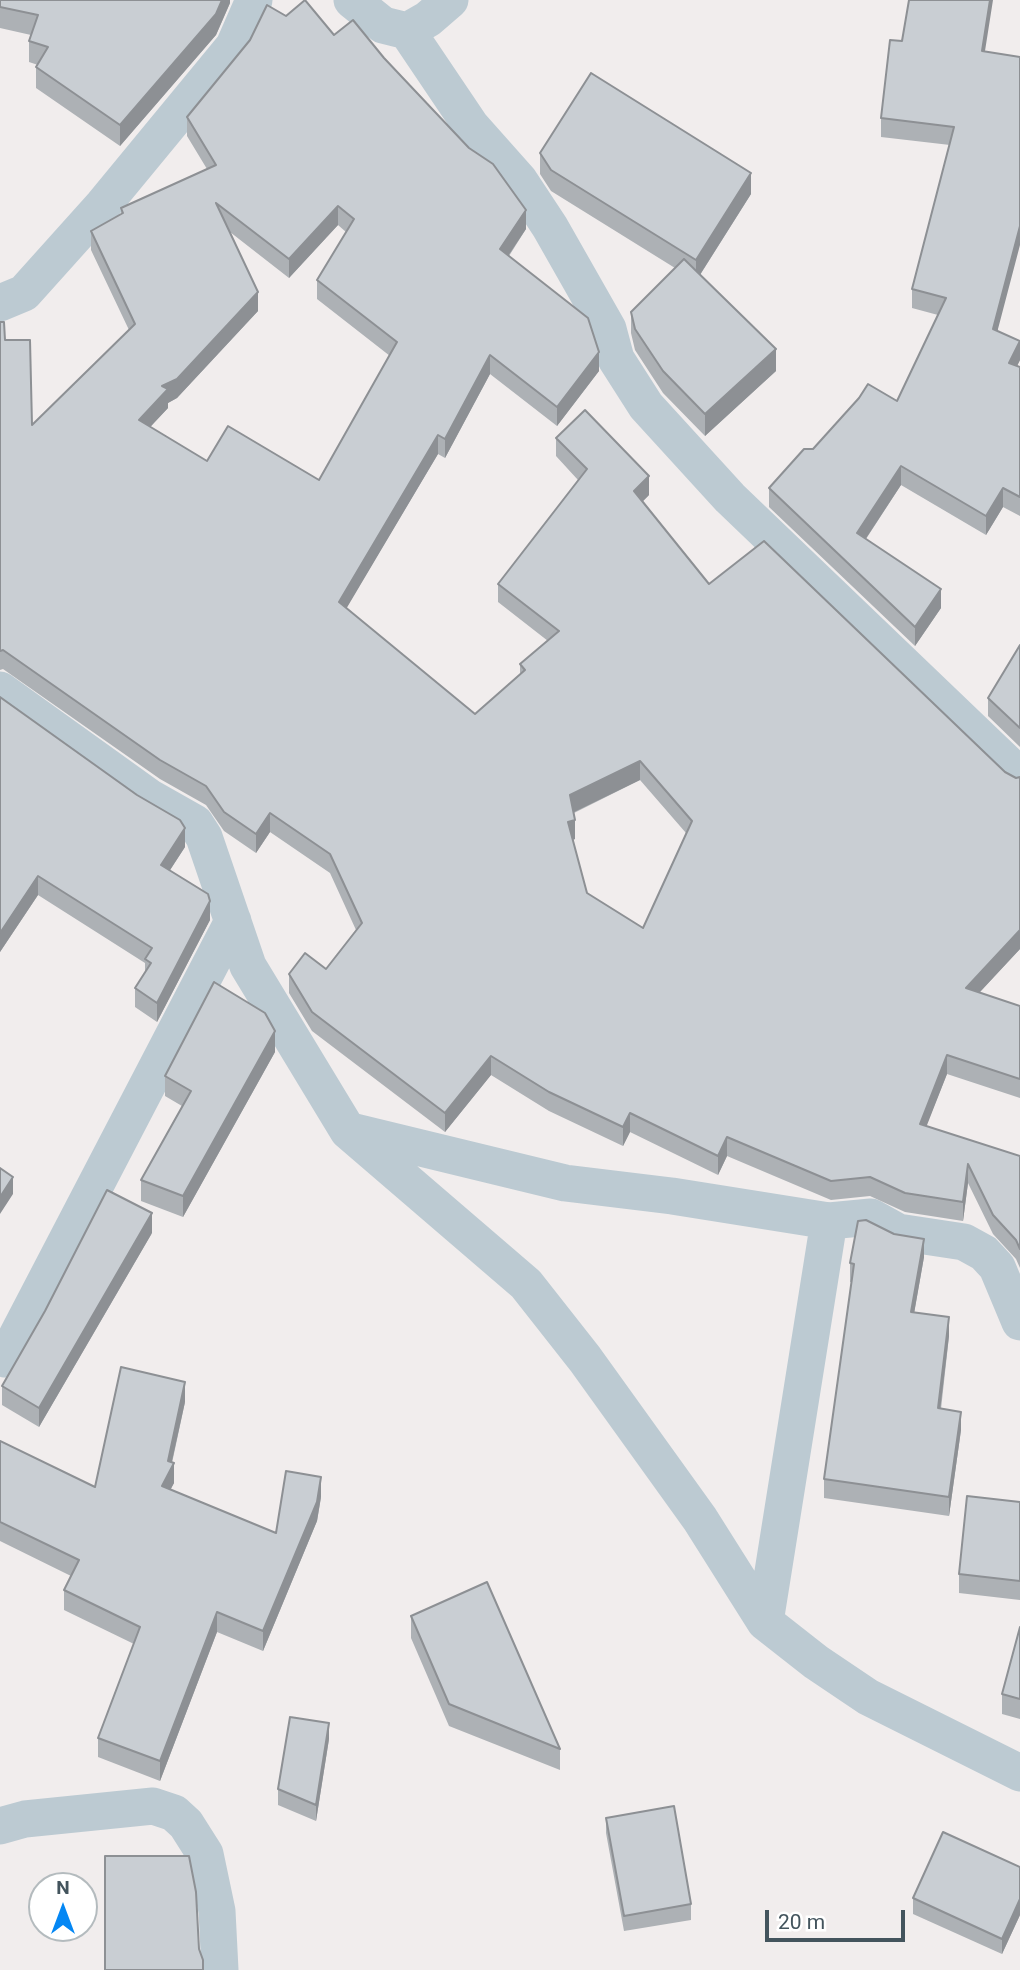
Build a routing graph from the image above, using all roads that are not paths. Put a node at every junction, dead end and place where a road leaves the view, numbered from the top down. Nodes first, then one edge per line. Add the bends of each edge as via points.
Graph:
1 (254, 0) edge
2 (352, 0) edge
3 (450, 0) edge
4 (407, 31) junction
5 (0, 303) edge
6 (0, 690) edge
7 (1020, 776) edge
8 (233, 921) junction
9 (348, 1130) junction
10 (829, 1221) junction
11 (1020, 1322) edge
12 (5, 1359) dead end
13 (765, 1622) junction
14 (1020, 1773) edge
15 (0, 1826) edge
16 (220, 1970) edge

1 - 5 street via 234,46 103,205 24,293
2 - 4 street via 383,25
3 - 4 street
4 - 7 street via 471,126 519,180 550,227 608,329 616,359 646,406 730,498
6 - 8 street via 149,797 195,823
8 - 9 street via 248,966
8 - 12 street
9 - 10 street via 565,1182
9 - 13 street via 526,1284 700,1519
10 - 11 street via 871,1217 898,1232 964,1242 997,1267
10 - 13 street
13 - 14 street via 868,1697
15 - 16 street via 25,1819 153,1806 174,1813 205,1854 217,1911

